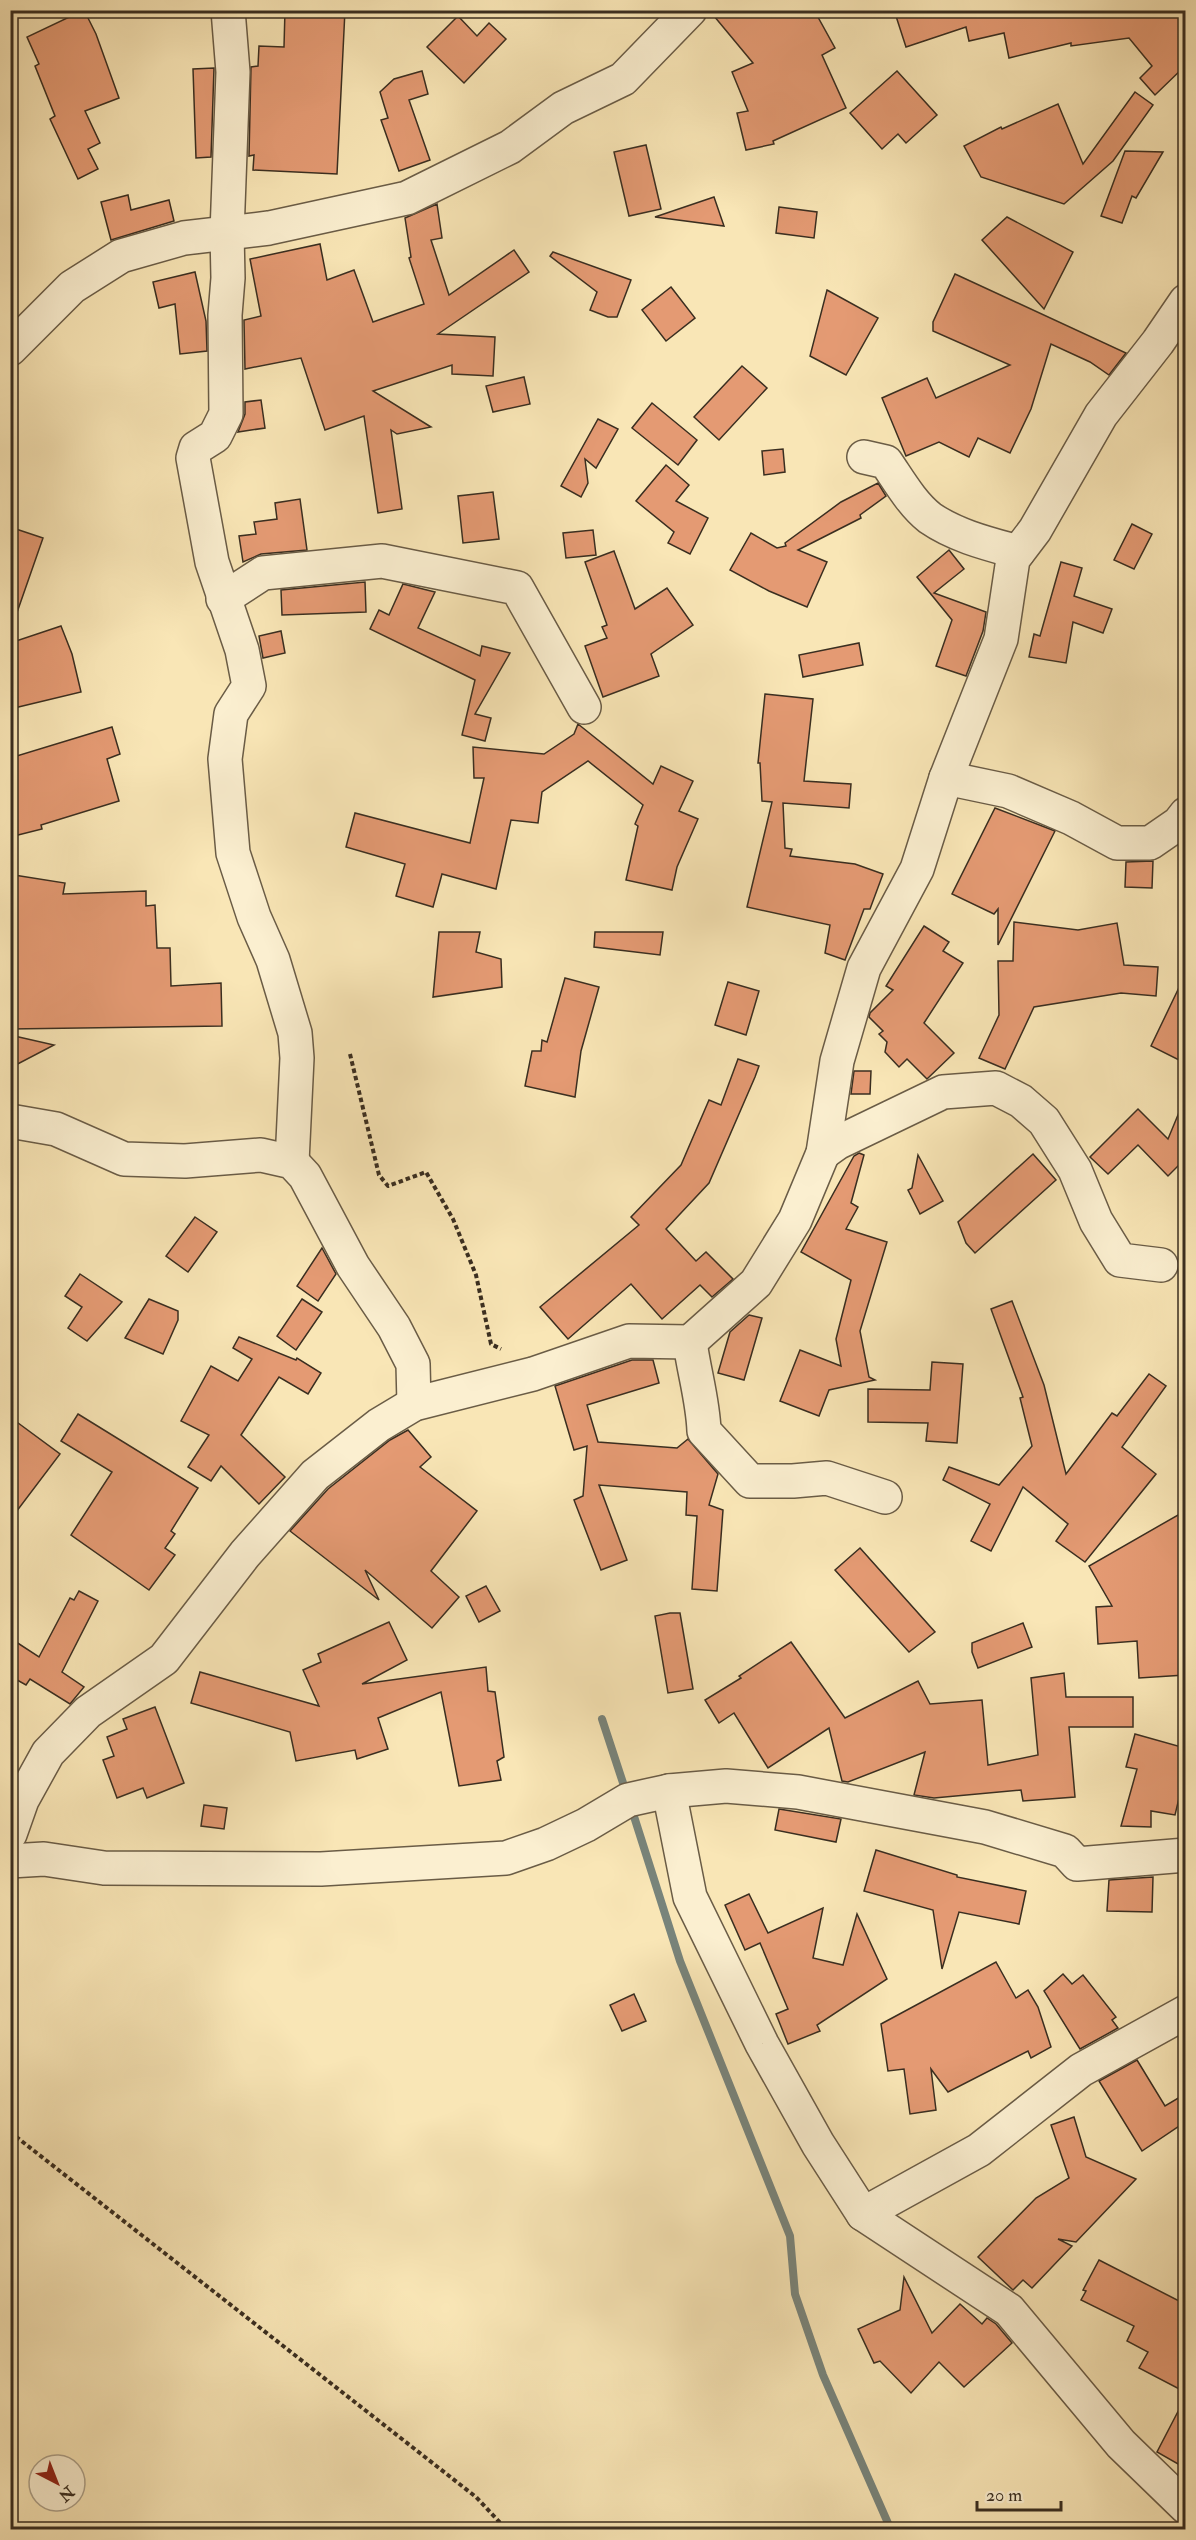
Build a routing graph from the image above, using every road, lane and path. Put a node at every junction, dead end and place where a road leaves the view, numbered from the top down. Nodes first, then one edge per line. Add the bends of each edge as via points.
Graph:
1 (228, 10) edge
2 (690, 10) edge
3 (227, 233) junction
4 (1185, 302) edge
5 (10, 349) edge
6 (864, 457) dead end
7 (1018, 552) junction
8 (223, 599) junction
9 (584, 707) dead end
10 (946, 778) junction
11 (1185, 814) edge
12 (350, 1054) dead end
13 (10, 1121) edge
14 (823, 1154) junction
15 (292, 1162) junction
16 (1161, 1265) dead end
17 (690, 1342) junction
18 (533, 1374) junction
19 (414, 1404) junction
20 (885, 1497) dead end
21 (669, 1791) junction
22 (10, 1834) edge
23 (1185, 1855) edge
24 (10, 1861) edge
25 (1185, 2012) edge
26 (10, 2132) edge
27 (863, 2214) junction
28 (1185, 2507) edge
29 (507, 2529) edge

1 - 3 street via 233,72
2 - 3 street via 623,79 563,108 510,147 407,198 269,228
3 - 5 street via 184,238 121,256 72,287
3 - 8 street via 226,414 215,436 196,448 193,458 212,562
4 - 7 street via 1101,415 1035,530
6 - 7 street via 886,462 904,490 930,518 976,541
7 - 10 street via 1013,559 1001,639
8 - 9 street via 263,573 382,561 517,588
8 - 15 street via 242,650 249,686 231,714 225,759 233,853 295,1033
10 - 11 street via 1008,791 1117,843 1150,843 1179,823
10 - 14 street via 917,869 864,968 837,1061
12 - 18 path via 379,1175 388,1186 426,1172 453,1219 472,1266 491,1344
13 - 15 street via 56,1129 124,1159 185,1161 261,1155
14 - 16 street via 854,1134 943,1092 996,1088 1021,1101 1044,1121 1075,1170 1096,1221 1120,1260
14 - 17 street via 795,1220 756,1282
15 - 19 street via 305,1176 353,1266 394,1327 413,1364
17 - 18 street via 629,1341
17 - 20 street via 704,1431 750,1481 827,1478
18 - 19 street
19 - 22 street via 379,1425 315,1475 245,1554 164,1659 88,1712 48,1753 22,1800
21 - 23 street via 726,1786 798,1792 985,1827 1065,1851 1077,1864
21 - 24 street via 628,1800 586,1825 506,1858 321,1869 104,1868 44,1859
21 - 27 street via 690,1897 762,2044
25 - 27 street via 1081,2070 979,2150
26 - 29 path via 476,2497
27 - 28 street via 1009,2310 1121,2444

